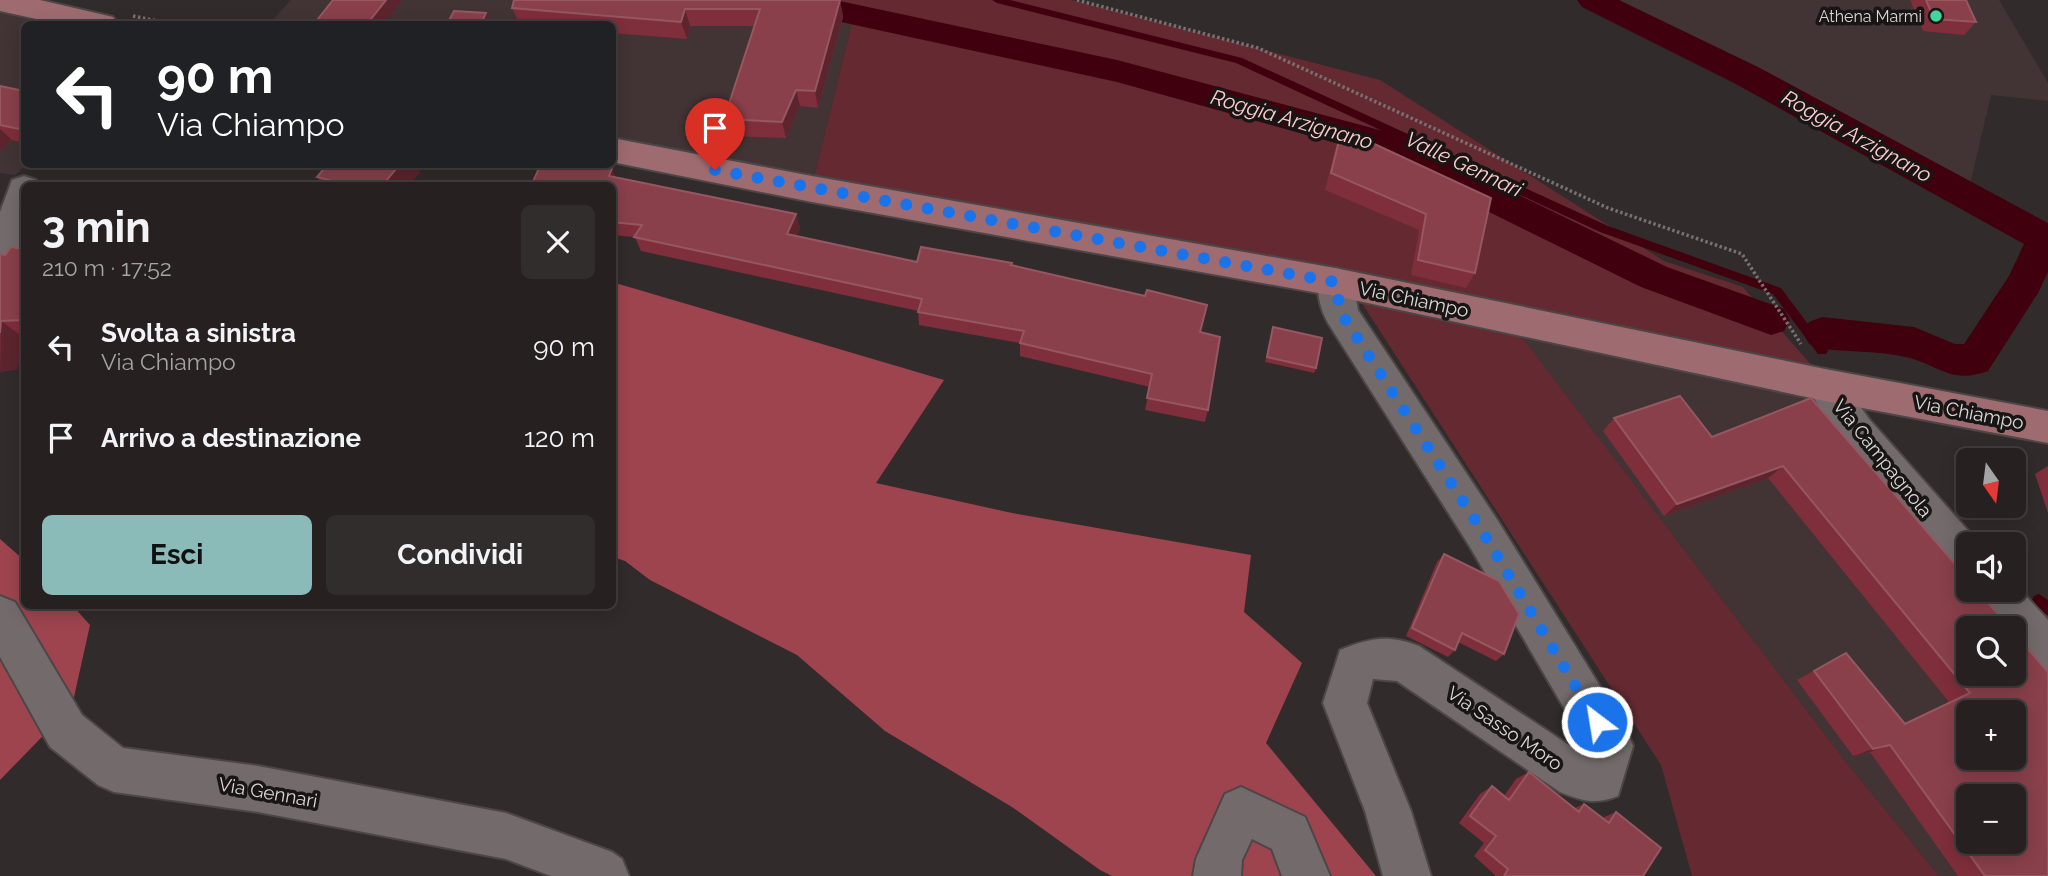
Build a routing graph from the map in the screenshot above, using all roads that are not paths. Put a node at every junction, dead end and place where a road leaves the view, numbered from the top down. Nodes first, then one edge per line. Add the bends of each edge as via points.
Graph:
1 (0, 1) edge
2 (90, 21) edge
3 (616, 151) edge
4 (21, 200) edge
5 (0, 268) edge
6 (1335, 282) junction
7 (1825, 385) junction
8 (2048, 427) edge
9 (1956, 546) edge
10 (2004, 602) edge
11 (0, 616) edge
12 (2048, 652) edge
13 (606, 876) edge
14 (1217, 876) edge
15 (1306, 876) edge
16 (1407, 876) edge

1 - 2 main road
3 - 6 main road, Via Chiampo
4 - 5 street
6 - 7 main road, Via Chiampo
6 - 16 street, Via Sasso Moro via 1341,313 1484,534 1611,746 1602,780 1576,776 1404,660 1375,658 1355,665 1345,703 1388,811
7 - 8 main road, Via Chiampo
7 - 9 street, Via Campagnola via 1855,431
10 - 12 street
11 - 13 street, Via Gennari via 66,731 114,769 258,789 506,836
14 - 15 street via 1219,859 1241,810 1289,833

